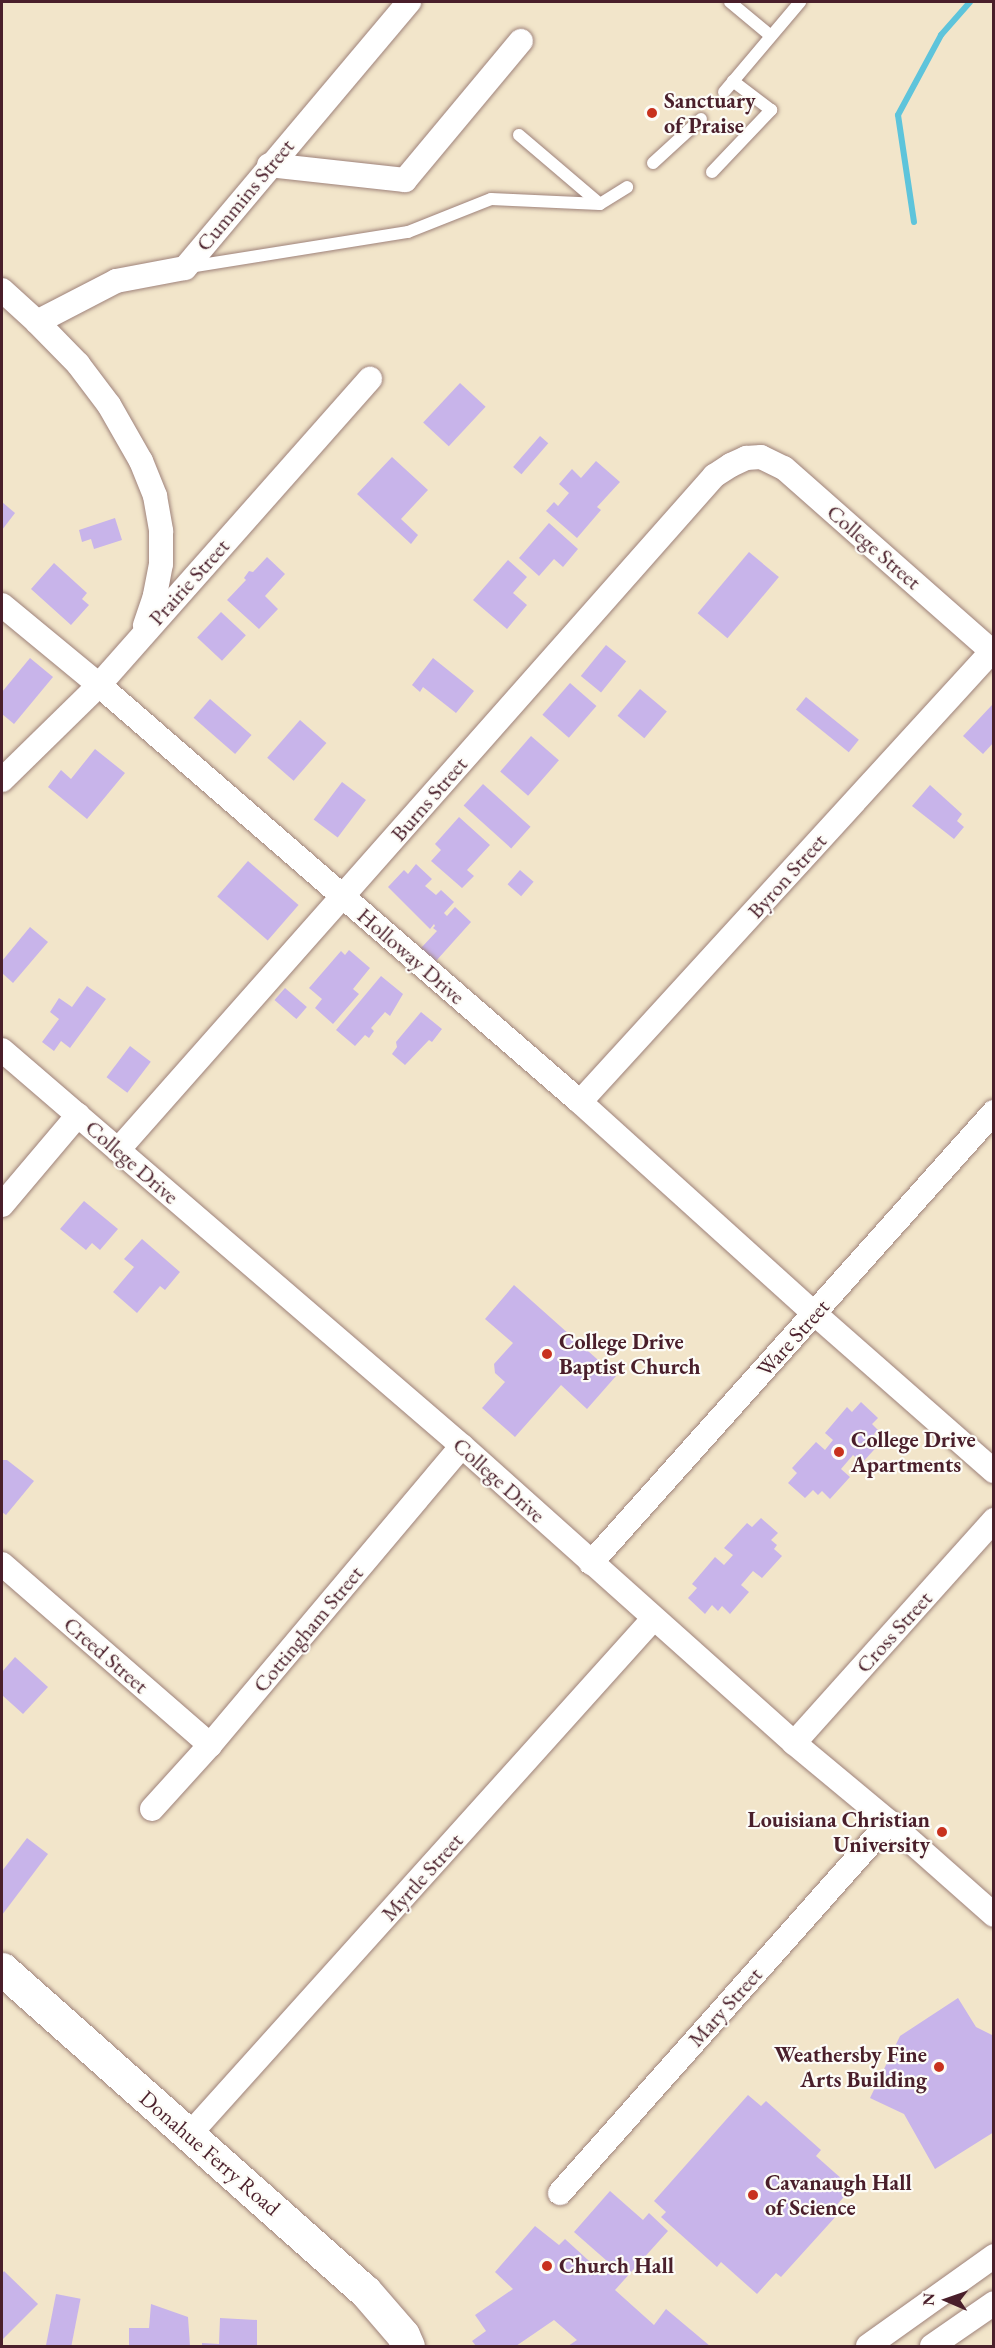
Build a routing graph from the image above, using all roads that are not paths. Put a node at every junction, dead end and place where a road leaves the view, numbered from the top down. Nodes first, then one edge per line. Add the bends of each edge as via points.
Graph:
1 (409, 2) edge
2 (730, 2) edge
3 (800, 2) edge
4 (771, 36) junction
5 (521, 41) dead end
6 (733, 81) junction
7 (724, 92) dead end
8 (701, 119) dead end
9 (519, 135) dead end
10 (653, 163) dead end
11 (269, 165) junction
12 (712, 172) dead end
13 (627, 186) dead end
14 (600, 204) junction
15 (185, 268) junction
16 (2, 290) edge
17 (37, 322) junction
18 (370, 379) dead end
19 (746, 458) joint
20 (2, 605) edge
21 (141, 636) junction
22 (993, 651) edge
23 (99, 685) junction
24 (2, 780) edge
25 (342, 897) junction
26 (2, 1050) edge
27 (580, 1102) junction
28 (993, 1112) edge
29 (78, 1115) junction
30 (118, 1150) junction
31 (2, 1205) edge
32 (815, 1314) junction
33 (462, 1446) junction
34 (993, 1471) edge
35 (993, 1520) edge
36 (591, 1563) junction
37 (2, 1564) edge
38 (654, 1618) junction
39 (794, 1743) junction
40 (210, 1745) junction
41 (152, 1809) dead end
42 (889, 1822) junction
43 (993, 1915) edge
44 (2, 1969) edge
45 (189, 2136) junction
46 (560, 2193) dead end
47 (993, 2256) edge
48 (993, 2302) edge
49 (408, 2346) edge
50 (868, 2346) edge
51 (933, 2346) edge

1 - 11 street, Cummins Street
2 - 4 lane
3 - 4 lane
4 - 6 lane
5 - 11 street via 405,180
6 - 7 lane
6 - 12 lane via 771,110
8 - 10 lane
9 - 14 lane
11 - 15 street, Cummins Street
13 - 14 lane
14 - 15 lane via 491,199 408,232
15 - 17 street, Cummins Street via 116,281
16 - 17 street
17 - 21 street via 78,364 109,405 141,461 155,496 161,564
18 - 21 street, Prairie Street
19 - 22 street, College Street via 761,457 784,468
19 - 25 street, Burns Street via 714,476
20 - 23 street, Holloway Drive
21 - 23 street, Prairie Street
22 - 27 street, Byron Street
23 - 24 street, Prairie Street
23 - 25 street, Holloway Drive
25 - 27 street, Holloway Drive
25 - 30 street, Burns Street
26 - 29 street, College Drive
27 - 32 street, Holloway Drive
28 - 32 street, Ware Street
29 - 30 street, College Drive
29 - 31 street
30 - 33 street, College Drive
32 - 34 street, Holloway Drive
32 - 36 street, Ware Street
33 - 36 street, College Drive
33 - 40 street, Cottingham Street
35 - 39 street, Cross Street
36 - 38 street, College Drive
37 - 40 street, Creed Street
38 - 39 street, College Drive
38 - 45 street, Myrtle Street
39 - 42 street, College Drive
40 - 41 street, Cottingham Street
42 - 43 street, College Drive
42 - 46 street, Mary Street
44 - 45 main road, Donahue Ferry Road
45 - 49 main road, Donahue Ferry Road via 365,2291
47 - 50 street
48 - 51 street

